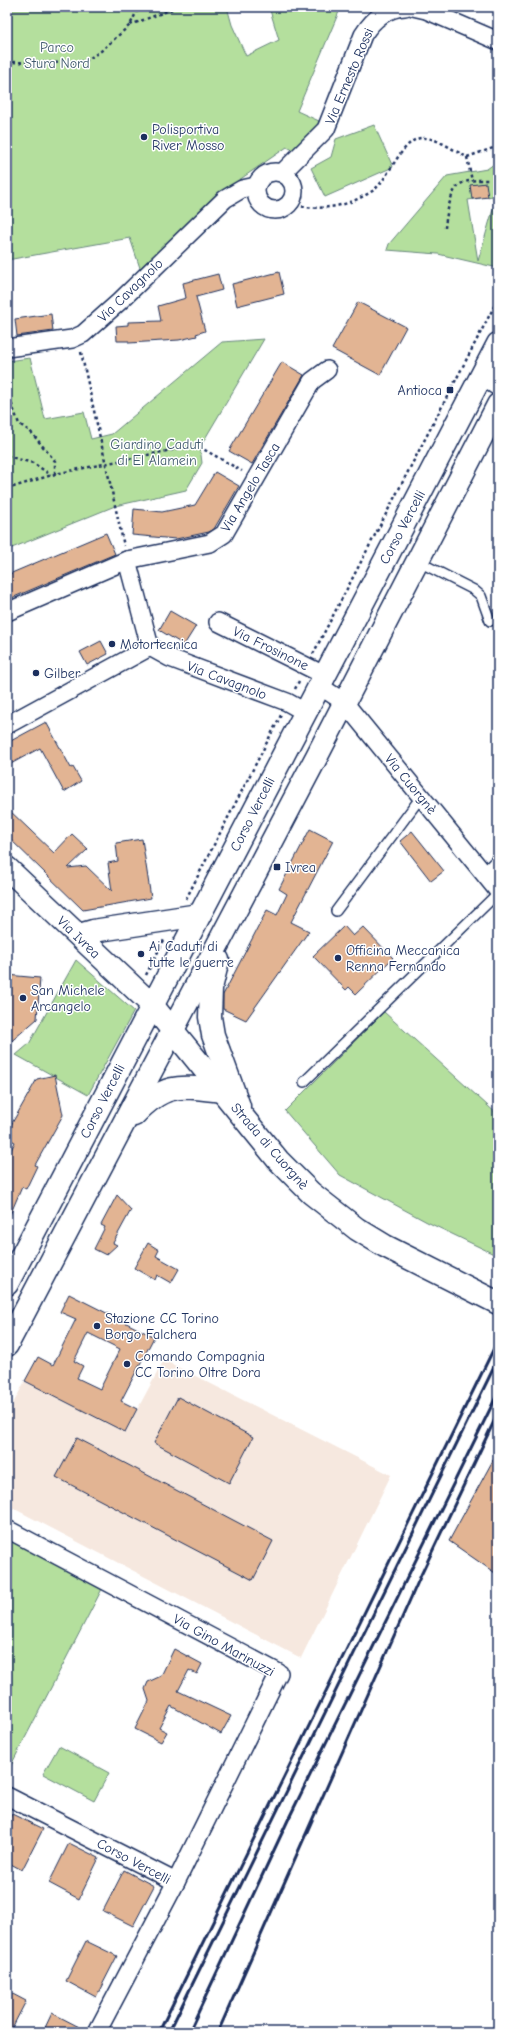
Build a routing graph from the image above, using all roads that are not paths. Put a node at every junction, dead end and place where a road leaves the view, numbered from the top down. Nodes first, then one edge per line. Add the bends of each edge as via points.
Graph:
1 (405, 7) edge
2 (413, 7) edge
3 (498, 41) edge
4 (282, 173) junction
5 (257, 193) junction
6 (498, 344) edge
7 (7, 348) edge
8 (327, 370) dead end
9 (490, 381) edge
10 (498, 405) edge
11 (127, 560) junction
12 (417, 561) junction
13 (7, 612) edge
14 (490, 621) dead end
15 (218, 622) dead end
16 (150, 647) junction
17 (316, 675) junction
18 (344, 702) junction
19 (296, 707) junction
20 (7, 725) edge
21 (421, 796) junction
22 (498, 858) edge
23 (7, 868) edge
24 (483, 873) junction
25 (498, 892) edge
26 (336, 911) dead end
27 (200, 914) junction
28 (226, 927) junction
29 (79, 935) junction
30 (152, 1005) junction
31 (173, 1031) junction
32 (304, 1082) dead end
33 (221, 1091) junction
34 (241, 1115) junction
35 (122, 1127) junction
36 (7, 1284) edge
37 (495, 1301) edge
38 (7, 1345) edge
39 (7, 1529) edge
40 (7, 1796) edge
41 (176, 1882) junction
42 (97, 2032) edge

1 - 4 street, Via Ernesto Rossi via 387,11 370,24 363,35 326,129
2 - 3 street via 426,10
4 - 5 street via 269,173 259,180
4 - 5 street via 294,187 290,204 272,211 266,209
5 - 7 street, Via Cavagnolo via 234,195 225,199 119,302 78,337
6 - 9 main road, Corso Vercelli
8 - 11 street, Via Angelo Tasca via 312,381 224,534 210,543
9 - 17 main road, Corso Vercelli
10 - 12 main road, Corso Vercelli
11 - 13 street, Via Angelo Tasca
11 - 16 street
12 - 14 lane via 474,590 481,596
12 - 18 main road, Corso Vercelli
15 - 17 street, Via Frosinone
16 - 19 street, Via Cavagnolo via 170,658
16 - 20 street
17 - 18 street, Via Cuorgnè
17 - 19 main road, Corso Vercelli
18 - 21 street, Via Cuorgnè
18 - 28 main road, Corso Vercelli
19 - 27 main road, Corso Vercelli
21 - 24 street, Via Cuorgnè
21 - 26 lane
22 - 24 lane
23 - 29 main road, Via Ivrea
24 - 25 street, Via Cuorgnè
25 - 32 lane, Via Cuorgnè
27 - 29 main road
27 - 30 main road, Corso Vercelli
28 - 31 main road, Corso Vercelli
28 - 34 main road via 211,988 210,1017 213,1035 230,1076
29 - 30 main road, Via Ivrea
30 - 31 main road, Strada di Cuorgnè
30 - 36 main road, Corso Vercelli
31 - 33 main road, Strada di Cuorgnè
31 - 35 main road, Corso Vercelli
33 - 34 main road, Strada di Cuorgnè
33 - 35 main road via 183,1088 166,1090 146,1102
34 - 37 main road, Strada di Cuorgnè via 296,1179 351,1225 385,1246
35 - 38 main road, Corso Vercelli
39 - 41 street, Via Gino Marinuzzi via 280,1673
40 - 41 street, Corso Vercelli
41 - 42 street, Corso Vercelli

